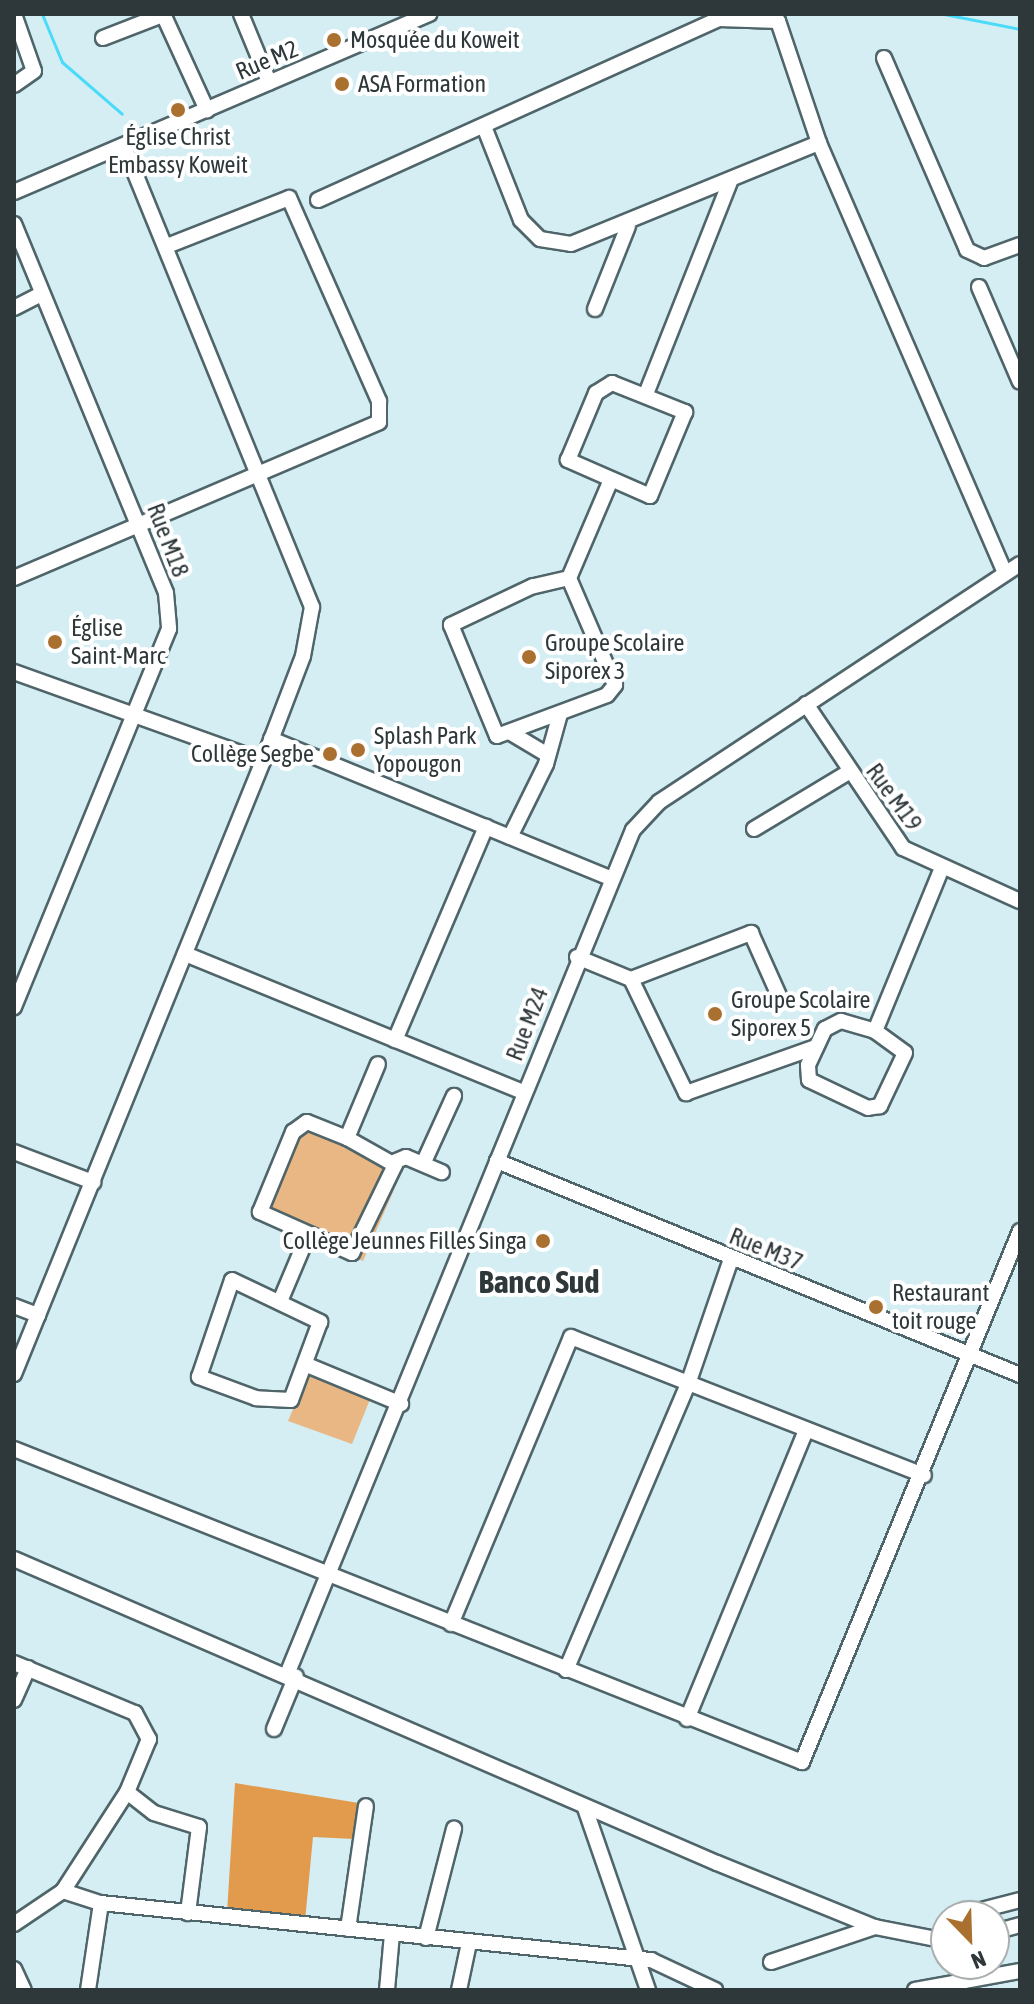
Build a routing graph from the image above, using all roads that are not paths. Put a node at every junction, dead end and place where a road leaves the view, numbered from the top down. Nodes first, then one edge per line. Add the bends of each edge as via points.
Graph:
1 (14, 14) edge
2 (164, 14) edge
3 (241, 14) edge
4 (429, 14) edge
5 (103, 38) dead end
6 (884, 58) dead end
7 (269, 82) junction
8 (14, 85) edge
9 (207, 110) junction
10 (485, 129) junction
11 (819, 143) junction
12 (124, 146) junction
13 (730, 182) junction
14 (14, 192) edge
15 (318, 200) dead end
16 (14, 224) edge
17 (628, 226) junction
18 (1020, 245) edge
19 (167, 246) junction
20 (979, 287) dead end
21 (40, 295) junction
22 (14, 308) edge
23 (595, 309) dead end
24 (1020, 382) edge
25 (646, 394) junction
26 (265, 476) junction
27 (610, 482) junction
28 (141, 528) junction
29 (1020, 564) edge
30 (1005, 573) junction
31 (14, 578) edge
32 (569, 578) junction
33 (14, 672) edge
34 (806, 704) junction
35 (560, 714) junction
36 (135, 716) junction
37 (511, 733) junction
38 (271, 739) junction
39 (546, 754) junction
40 (263, 761) junction
41 (849, 772) junction
42 (486, 827) junction
43 (754, 829) dead end
44 (510, 837) junction
45 (941, 870) junction
46 (608, 877) junction
47 (1020, 901) edge
48 (185, 954) junction
49 (577, 957) junction
50 (631, 979) junction
51 (781, 1000) dead end
52 (14, 1007) edge
53 (875, 1031) junction
54 (395, 1040) junction
55 (816, 1047) junction
56 (378, 1064) dead end
57 (524, 1092) junction
58 (454, 1096) dead end
59 (347, 1138) junction
60 (14, 1152) edge
61 (497, 1161) junction
62 (394, 1162) junction
63 (423, 1164) junction
64 (442, 1172) dead end
65 (93, 1182) junction
66 (1020, 1231) edge
67 (308, 1235) junction
68 (731, 1259) junction
69 (281, 1299) junction
70 (14, 1306) edge
71 (38, 1315) junction
72 (972, 1356) junction
73 (307, 1365) junction
74 (14, 1374) edge
75 (1020, 1375) edge
76 (688, 1384) junction
77 (401, 1404) junction
78 (806, 1430) junction
79 (14, 1449) edge
80 (924, 1475) junction
81 (14, 1559) edge
82 (330, 1575) junction
83 (451, 1624) junction
84 (21, 1665) edge
85 (566, 1670) junction
86 (292, 1674) junction
87 (14, 1700) edge
88 (687, 1719) junction
89 (274, 1729) dead end
90 (127, 1792) junction
91 (366, 1806) dead end
92 (585, 1808) junction
93 (454, 1829) dead end
94 (63, 1891) junction
95 (101, 1903) junction
96 (188, 1913) junction
97 (14, 1924) edge
98 (875, 1927) junction
99 (348, 1929) junction
100 (392, 1934) junction
101 (426, 1938) junction
102 (930, 1938) edge
103 (469, 1943) junction
104 (634, 1959) junction
105 (771, 1962) dead end
106 (14, 1969) edge
107 (1020, 1971) edge
108 (962, 1980) edge
109 (962, 1983) junction
110 (24, 1990) edge
111 (88, 1990) edge
112 (387, 1990) edge
113 (459, 1990) edge
114 (648, 1990) edge
115 (715, 1990) edge
116 (915, 1990) edge

1 - 8 street via 34,69
2 - 5 street
2 - 9 street
3 - 7 street
4 - 7 street, Rue M2
6 - 18 street via 967,250 984,258
7 - 9 street, Rue M2
9 - 12 street, Rue M2
10 - 11 street via 719,19 755,15 785,30
10 - 15 street
10 - 17 street via 517,211 540,239 571,244
11 - 13 street
11 - 30 street
12 - 14 street, Rue M2
12 - 19 street
13 - 17 street
13 - 25 street
16 - 21 street, Rue M18
17 - 23 street
19 - 26 street
19 - 26 street via 289,198 355,342 379,401 379,422
20 - 24 street
21 - 22 street
21 - 28 street, Rue M18
25 - 27 street via 612,383 601,387 568,456 570,464
25 - 27 street via 684,409 680,429 652,495
26 - 28 street
26 - 38 street via 312,607
27 - 32 street
28 - 31 street
28 - 36 street, Rue M18 via 166,593 169,629
29 - 30 street, Rue M24
30 - 34 street, Rue M24
32 - 35 street via 615,685
32 - 37 street via 533,586 451,625 495,732
33 - 36 street
34 - 41 street, Rue M19
34 - 46 street, Rue M24 via 649,810
35 - 37 street
35 - 39 street
36 - 40 street
36 - 52 street, Rue M18
37 - 39 street
38 - 40 street
38 - 42 street
39 - 44 street
40 - 48 street
41 - 43 street
41 - 45 street, Rue M19 via 888,832
42 - 44 street
42 - 54 street
44 - 46 street
45 - 47 street, Rue M19
45 - 53 street
46 - 49 street, Rue M24
48 - 54 street
48 - 65 street
49 - 50 street
49 - 57 street, Rue M24
50 - 51 street via 751,933
50 - 55 street via 686,1093
53 - 55 street via 832,1023
53 - 55 street via 902,1047 905,1059 890,1096 873,1108 809,1080
54 - 57 street
56 - 59 street
57 - 61 street, Rue M24
58 - 63 street
59 - 62 street
59 - 67 street via 299,1126 269,1186 261,1214
60 - 65 street
61 - 68 street, Rue M37
61 - 77 street, Rue M24
62 - 63 street via 403,1157
62 - 67 street via 355,1252
63 - 64 street
65 - 71 street
66 - 72 street
67 - 69 street
68 - 72 street, Rue M37
68 - 76 street
69 - 73 street via 320,1322
69 - 73 street via 232,1280 199,1377 283,1403
70 - 71 street
71 - 74 street
72 - 75 street, Rue M37
72 - 80 street
73 - 77 street
76 - 78 street
76 - 83 street via 571,1337
76 - 85 street
77 - 82 street, Rue M24
78 - 80 street
78 - 88 street
79 - 82 street
80 - 88 street via 802,1762
81 - 86 street
82 - 83 street
82 - 86 street, Rue M24
83 - 85 street
84 - 87 street
84 - 90 street via 135,1713 145,1724 149,1739
85 - 88 street
86 - 89 street, Rue M24
86 - 92 street
90 - 94 street
90 - 96 street via 154,1813 199,1827
91 - 99 street
92 - 98 street
92 - 104 street
93 - 101 street
94 - 95 street
94 - 97 street
95 - 96 street
95 - 111 street
96 - 99 street
98 - 102 street
98 - 105 street
99 - 100 street
100 - 101 street
100 - 112 street
101 - 103 street
103 - 104 street
103 - 113 street
104 - 114 street
104 - 115 street via 668,1966
106 - 110 street
107 - 109 street
108 - 109 street
109 - 116 street

